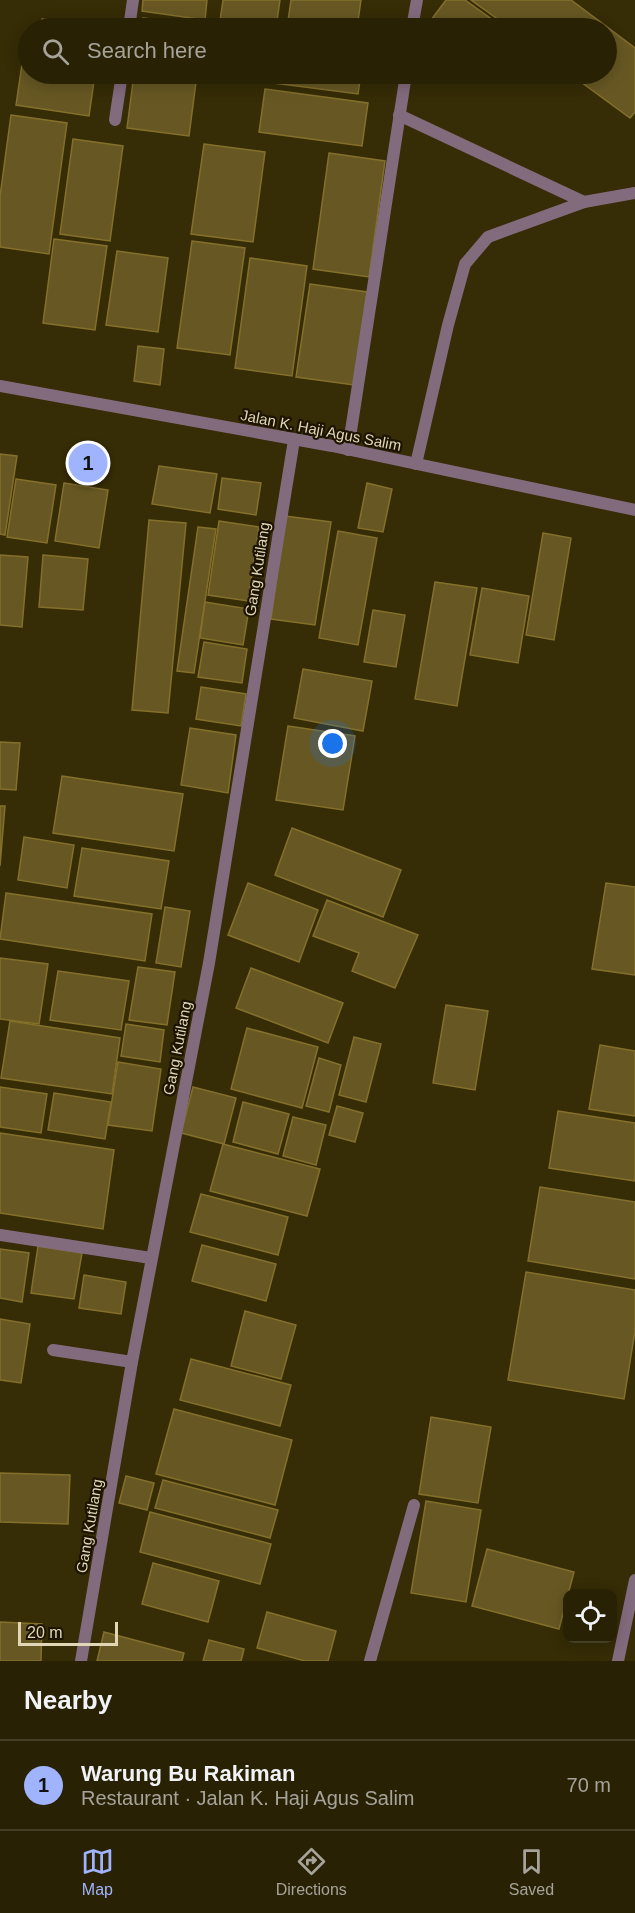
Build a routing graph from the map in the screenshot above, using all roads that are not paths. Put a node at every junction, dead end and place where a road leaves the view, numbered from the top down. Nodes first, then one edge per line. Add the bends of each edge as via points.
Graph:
1 (133, 0) edge
2 (417, 0) edge
3 (130, 18) edge
4 (414, 18) edge
5 (120, 84) edge
6 (404, 84) edge
7 (399, 115) junction
8 (115, 120) dead end
9 (635, 193) edge
10 (584, 202) junction
11 (0, 386) edge
12 (294, 440) junction
13 (348, 450) junction
14 (416, 464) junction
15 (635, 510) edge
16 (0, 1235) edge
17 (151, 1258) junction
18 (53, 1350) dead end
19 (132, 1362) junction
20 (414, 1505) dead end
21 (635, 1580) edge
22 (81, 1661) edge
23 (370, 1661) edge
24 (618, 1661) edge

1 - 3 street
2 - 4 street
5 - 8 street
6 - 7 street
7 - 10 street
7 - 13 street
9 - 10 street
10 - 14 street via 488,237 465,264
11 - 12 street, Jalan K. Haji Agus Salim
12 - 13 street, Jalan K. Haji Agus Salim
12 - 17 street, Gang Kutilang via 209,963
13 - 14 street, Jalan K. Haji Agus Salim
14 - 15 street, Jalan K. Haji Agus Salim
16 - 17 street
17 - 19 street, Gang Kutilang
18 - 19 street
19 - 22 street, Gang Kutilang
20 - 23 street
21 - 24 street

